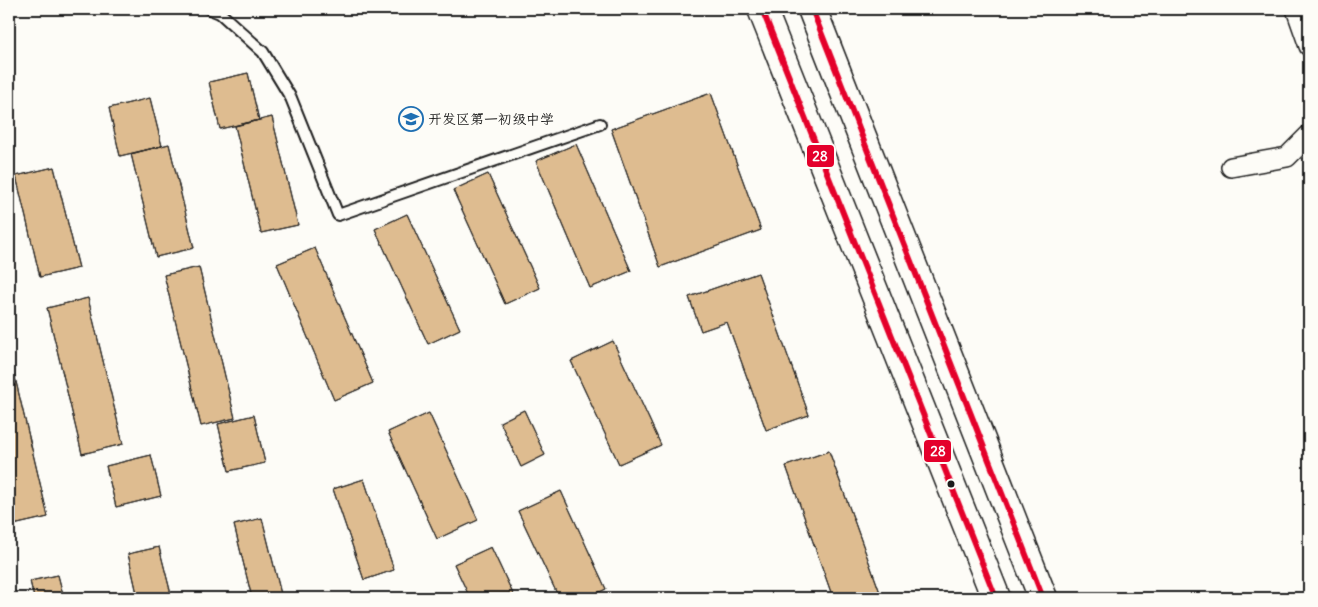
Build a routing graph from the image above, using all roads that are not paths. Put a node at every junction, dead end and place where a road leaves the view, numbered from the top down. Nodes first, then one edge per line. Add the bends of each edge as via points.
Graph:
1 (210, 9) edge
2 (762, 9) edge
3 (812, 9) edge
4 (1296, 9) edge
5 (1309, 46) edge
6 (600, 124) dead end
7 (1309, 135) edge
8 (1231, 167) dead end
9 (996, 598) edge
10 (1043, 598) edge

1 - 6 lane via 220,13 263,52 291,98 338,216
2 - 9 main road
3 - 10 main road
4 - 5 street
7 - 8 street via 1287,157

